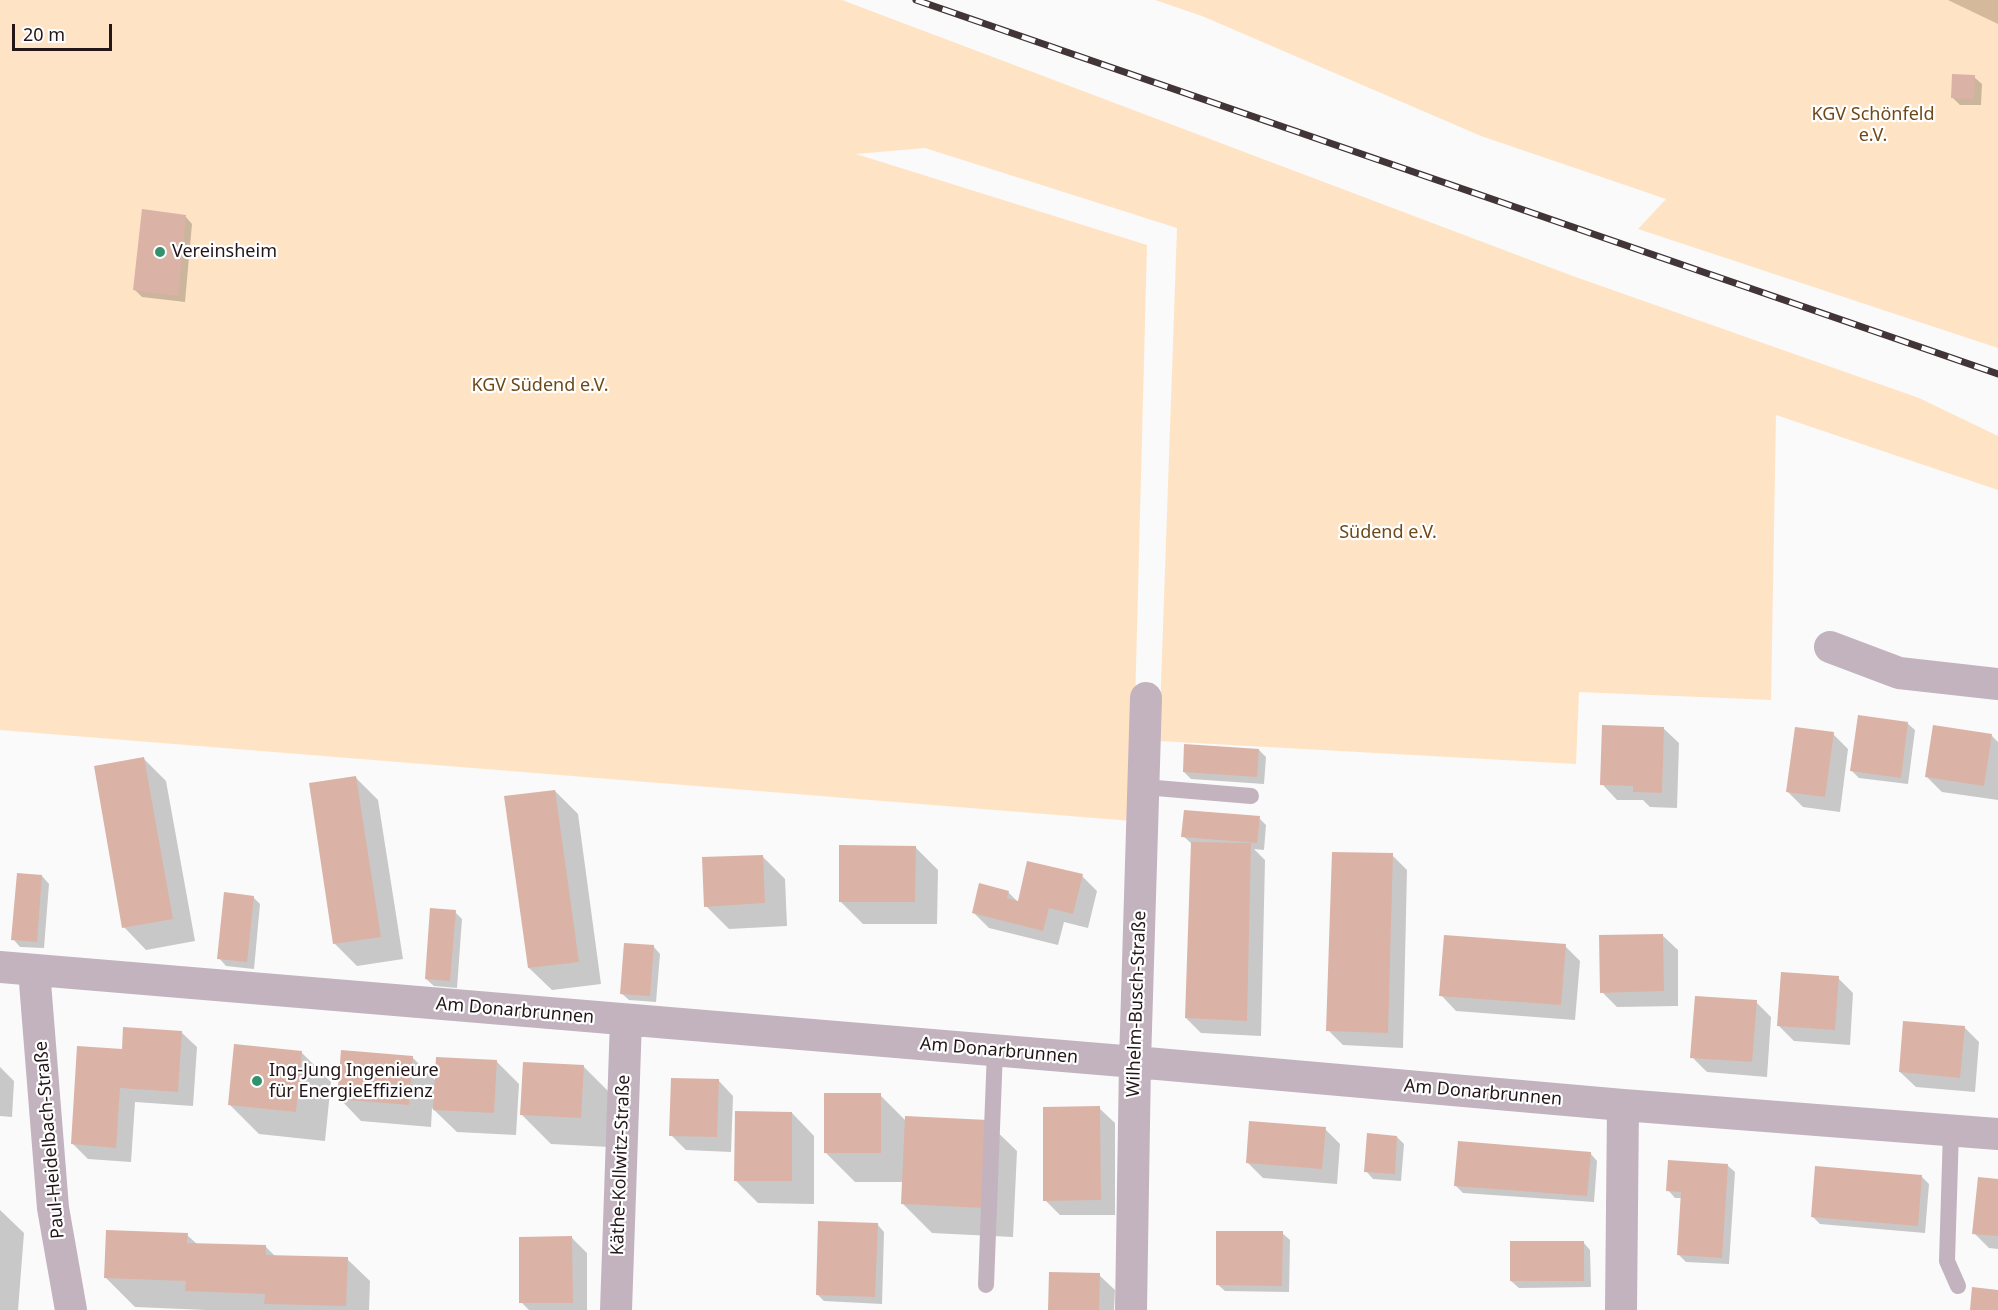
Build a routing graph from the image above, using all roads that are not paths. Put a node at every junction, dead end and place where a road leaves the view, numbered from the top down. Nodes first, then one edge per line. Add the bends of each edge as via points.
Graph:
1 (1830, 647) dead end
2 (1998, 684) edge
3 (1146, 698) dead end
4 (1143, 787) junction
5 (1251, 796) dead end
6 (0, 967) edge
7 (34, 970) junction
8 (626, 1020) junction
9 (995, 1050) junction
10 (1135, 1062) junction
11 (1623, 1105) junction
12 (1951, 1130) junction
13 (1998, 1134) edge
14 (986, 1285) dead end
15 (1958, 1286) dead end
16 (70, 1310) edge
17 (616, 1310) edge
18 (1131, 1310) edge
19 (1621, 1310) edge

1 - 2 street via 1899,673
3 - 4 street, Wilhelm-Busch-Straße
4 - 5 lane
4 - 10 street, Wilhelm-Busch-Straße
6 - 7 street, Am Donarbrunnen
7 - 8 street, Am Donarbrunnen
7 - 16 street, Paul-Heidelbach-Straße via 53,1208
8 - 9 street, Am Donarbrunnen
8 - 17 street, Käthe-Kollwitz-Straße
9 - 10 street, Am Donarbrunnen
9 - 14 lane
10 - 11 street, Am Donarbrunnen
10 - 18 street, Wilhelm-Busch-Straße
11 - 12 street, Am Donarbrunnen
11 - 19 street
12 - 13 street, Am Donarbrunnen
12 - 15 lane via 1947,1261

